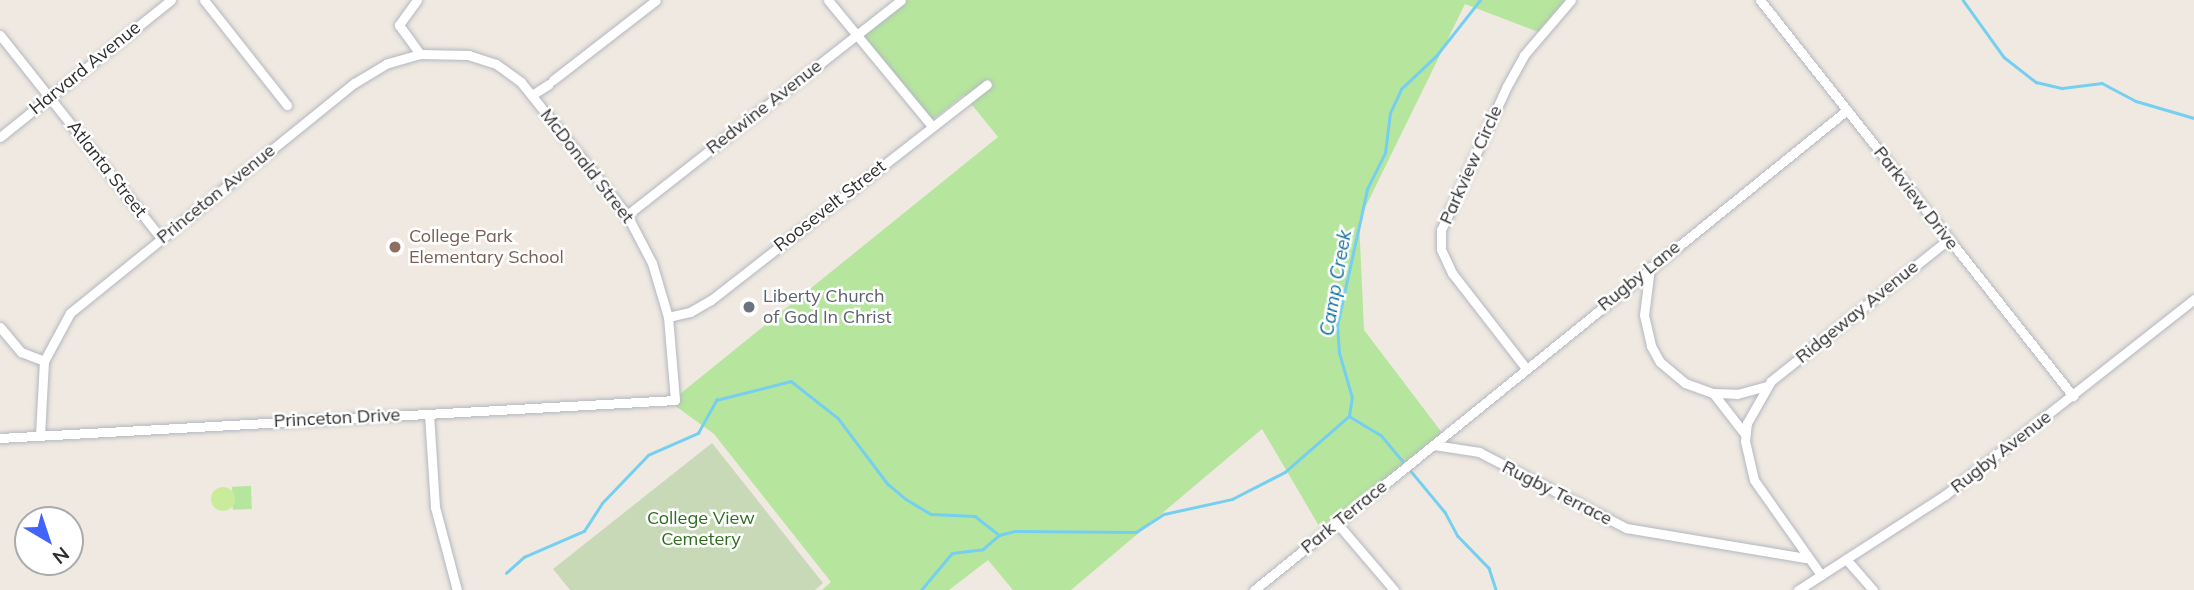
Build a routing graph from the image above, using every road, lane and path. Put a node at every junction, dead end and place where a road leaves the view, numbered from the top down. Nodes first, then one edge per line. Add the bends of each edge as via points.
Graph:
1 (171, 0) edge
2 (204, 0) edge
3 (417, 0) edge
4 (656, 0) edge
5 (828, 0) edge
6 (901, 0) edge
7 (1571, 0) edge
8 (1759, 0) edge
9 (0, 35) edge
10 (856, 36) junction
11 (420, 54) junction
12 (987, 84) dead end
13 (532, 95) junction
14 (50, 97) junction
15 (287, 105) dead end
16 (1847, 110) junction
17 (932, 126) junction
18 (0, 137) edge
19 (627, 215) junction
20 (161, 238) junction
21 (1949, 239) junction
22 (1650, 267) junction
23 (2194, 299) edge
24 (668, 317) junction
25 (0, 327) edge
26 (44, 361) junction
27 (1525, 367) junction
28 (1767, 386) junction
29 (1713, 393) junction
30 (2073, 396) junction
31 (675, 400) joint
32 (429, 414) junction
33 (1744, 433) junction
34 (40, 435) junction
35 (0, 438) edge
36 (1434, 445) junction
37 (1337, 523) junction
38 (1806, 558) junction
39 (1846, 559) junction
40 (1821, 575) junction
41 (457, 590) edge
42 (1254, 590) edge
43 (1394, 590) edge
44 (1798, 590) edge
45 (1873, 590) edge

1 - 14 street, Harvard Avenue
2 - 15 street
3 - 11 street via 399,26
4 - 13 street
5 - 10 street
6 - 10 street, Redwine Avenue
7 - 27 street, Parkview Circle via 1513,76 1441,230 1441,249 1452,273
8 - 16 street, Parkview Drive
9 - 14 street, Atlanta Street
10 - 17 street
10 - 19 street, Redwine Avenue
11 - 13 street, McDonald Street via 453,53 483,59 510,72
11 - 20 street, Princeton Avenue via 386,64 354,83
12 - 17 street, Roosevelt Street
13 - 19 street, McDonald Street
14 - 18 street, Harvard Avenue
14 - 20 street, Atlanta Street
16 - 21 street, Parkview Drive
16 - 22 street, Rugby Lane
17 - 24 street, Roosevelt Street via 711,300
19 - 24 street, McDonald Street via 652,262
20 - 26 street, Princeton Avenue via 70,313
21 - 28 street, Ridgeway Avenue
21 - 30 street, Parkview Drive
22 - 27 street, Rugby Lane
22 - 29 street via 1644,315 1651,346 1671,374
23 - 30 street, Rugby Avenue
24 - 31 street, McDonald Street
25 - 26 street via 21,352
26 - 34 street, Princeton Avenue
27 - 36 street, Rugby Lane
28 - 29 street via 1737,394
28 - 33 street
29 - 33 street
30 - 39 street, Rugby Avenue via 1945,495
31 - 32 street, Princeton Drive
32 - 34 street, Princeton Drive
32 - 41 street via 435,506
33 - 38 street via 1754,480
34 - 35 street, Princeton Drive
36 - 37 street, Park Terrace
36 - 38 street, Rugby Terrace via 1479,452 1626,528
37 - 42 street, Park Terrace
37 - 43 street
38 - 40 street
39 - 40 street, Rugby Avenue
39 - 45 street
40 - 44 street, Rugby Avenue

